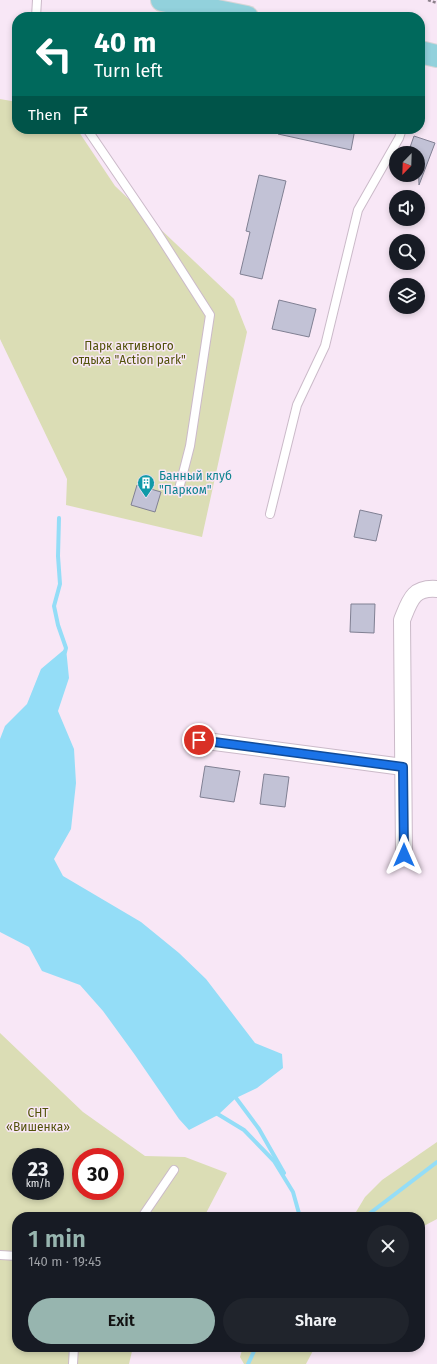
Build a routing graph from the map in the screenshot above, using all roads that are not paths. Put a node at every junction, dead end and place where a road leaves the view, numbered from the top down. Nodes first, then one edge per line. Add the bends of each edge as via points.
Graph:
1 (37, 0) edge
2 (162, 0) edge
3 (36, 12) edge
4 (221, 12) edge
5 (90, 134) edge
6 (400, 134) edge
7 (180, 485) dead end
8 (270, 514) dead end
9 (437, 589) edge
10 (199, 740) dead end
11 (403, 767) junction
12 (404, 855) dead end
13 (174, 1170) dead end
14 (145, 1212) edge
15 (0, 1255) edge
16 (12, 1256) edge
17 (74, 1352) edge
18 (73, 1364) edge

1 - 3 lane
2 - 4 main road
5 - 7 lane via 156,229 210,315 190,446
6 - 8 lane via 358,210 326,346 297,405
9 - 11 street via 425,588 413,595 402,620
10 - 11 street
11 - 12 street
13 - 14 lane
15 - 16 lane
17 - 18 lane

